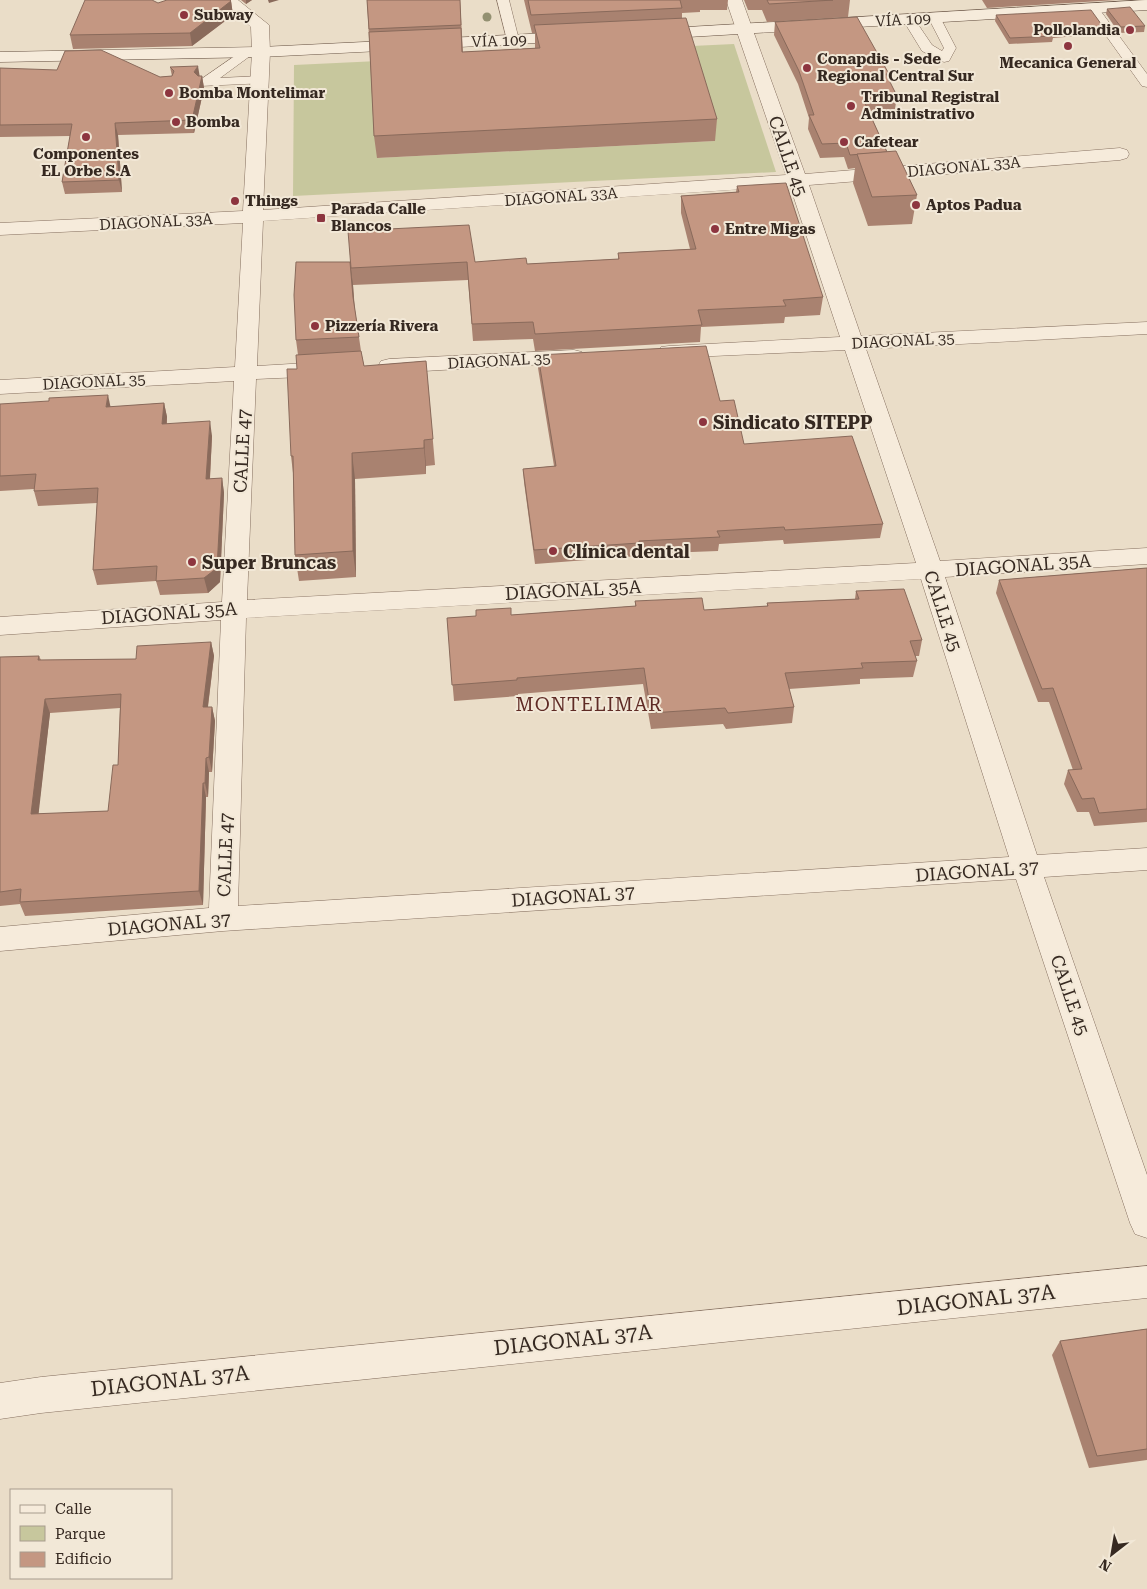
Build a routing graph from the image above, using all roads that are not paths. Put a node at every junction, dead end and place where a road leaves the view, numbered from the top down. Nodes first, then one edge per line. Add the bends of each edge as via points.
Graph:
1 (226, 0) edge
2 (503, 0) edge
3 (734, 0) edge
4 (1147, 5) edge
5 (1093, 9) junction
6 (935, 19) junction
7 (909, 20) junction
8 (746, 30) junction
9 (632, 35) edge
10 (585, 37) edge
11 (513, 40) junction
12 (253, 52) junction
13 (104, 56) junction
14 (0, 58) edge
15 (132, 68) edge
16 (259, 80) junction
17 (1147, 83) edge
18 (1120, 154) dead end
19 (796, 182) junction
20 (252, 217) junction
21 (0, 228) edge
22 (1147, 328) edge
23 (853, 343) junction
24 (644, 354) edge
25 (595, 356) edge
26 (247, 373) junction
27 (0, 387) edge
28 (1147, 556) edge
29 (930, 571) junction
30 (234, 608) junction
31 (0, 626) edge
32 (1147, 859) edge
33 (1027, 868) junction
34 (223, 919) junction
35 (0, 939) edge
36 (1147, 1223) edge
37 (1147, 1282) edge
38 (0, 1401) edge

1 - 12 street, CALLE 47 via 260,25
2 - 11 lane
3 - 8 street, CALLE 45
4 - 5 street, VÍA 109
5 - 6 street, VÍA 109
5 - 17 lane
6 - 7 street, VÍA 109
6 - 7 lane via 950,48 944,58 927,48
7 - 8 street, VÍA 109
8 - 9 street, VÍA 109
8 - 19 street, CALLE 45
10 - 11 street, VÍA 109
11 - 12 street, VÍA 109
12 - 13 street, VÍA 109
12 - 16 street, CALLE 47
12 - 16 lane via 205,83
13 - 14 street, VÍA 109
13 - 15 lane
16 - 20 street, CALLE 47
18 - 19 street, DIAGONAL 33A
19 - 20 street, DIAGONAL 33A
19 - 23 street, CALLE 45
20 - 21 street, DIAGONAL 33A
20 - 26 street, CALLE 47
22 - 23 street, DIAGONAL 35
23 - 24 street, DIAGONAL 35
23 - 29 street, CALLE 45
25 - 26 street, DIAGONAL 35
26 - 27 street, DIAGONAL 35
26 - 30 street, CALLE 47
28 - 29 street, DIAGONAL 35A
29 - 30 street, DIAGONAL 35A
29 - 33 street, CALLE 45
30 - 31 street, DIAGONAL 35A
30 - 34 street, CALLE 47
32 - 33 street, DIAGONAL 37
33 - 34 street, DIAGONAL 37
33 - 36 street, CALLE 45
34 - 35 street, DIAGONAL 37
37 - 38 street, DIAGONAL 37A via 41,1394

